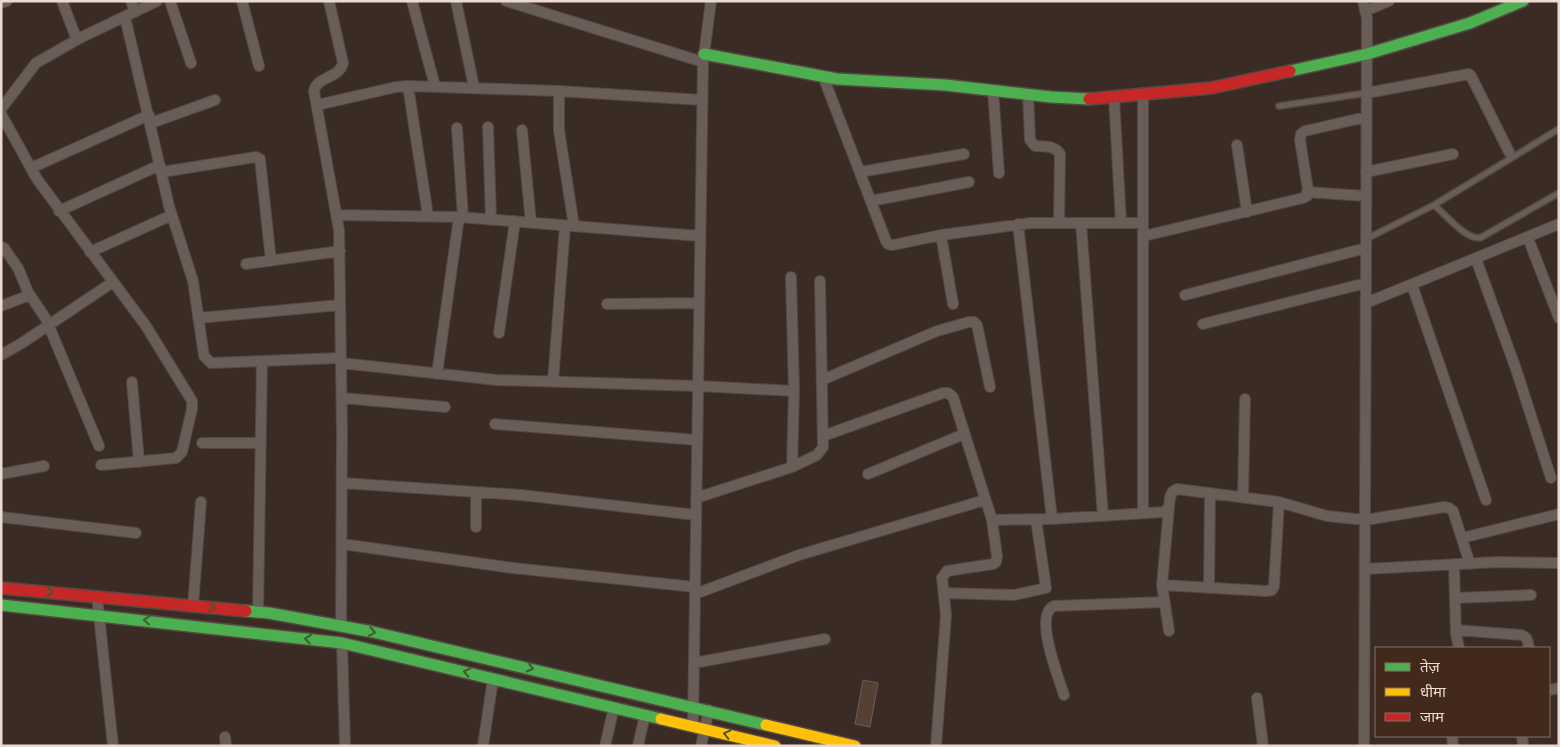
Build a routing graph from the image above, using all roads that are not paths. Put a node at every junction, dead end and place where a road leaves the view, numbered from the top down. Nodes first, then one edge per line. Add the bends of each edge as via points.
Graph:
1 (7, 1) edge
2 (62, 1) edge
3 (131, 1) edge
4 (157, 1) edge
5 (170, 1) edge
6 (242, 1) edge
7 (330, 1) edge
8 (412, 1) edge
9 (456, 1) edge
10 (506, 1) edge
11 (711, 1) edge
12 (1389, 1) edge
13 (1523, 1) edge
14 (1, 3) edge
15 (1364, 6) edge
16 (135, 12) junction
17 (125, 17) junction
18 (77, 40) junction
19 (1367, 54) junction
20 (703, 58) junction
21 (191, 64) dead end
22 (259, 66) dead end
23 (823, 76) junction
24 (408, 86) junction
25 (435, 86) junction
26 (474, 87) junction
27 (993, 90) junction
28 (559, 91) junction
29 (1028, 94) junction
30 (1143, 94) junction
31 (1366, 94) junction
32 (1114, 97) junction
33 (215, 100) dead end
34 (702, 100) junction
35 (317, 104) junction
36 (1279, 106) dead end
37 (1, 108) edge
38 (1, 114) edge
39 (1366, 117) junction
40 (150, 119) junction
41 (488, 127) dead end
42 (457, 128) dead end
43 (1559, 129) edge
44 (522, 130) dead end
45 (1237, 145) dead end
46 (1509, 152) dead end
47 (964, 154) dead end
48 (1453, 154) dead end
49 (31, 168) junction
50 (161, 168) junction
51 (860, 172) junction
52 (1366, 172) junction
53 (999, 173) dead end
54 (969, 182) dead end
55 (1308, 192) junction
56 (1559, 193) edge
57 (1366, 196) junction
58 (871, 201) junction
59 (1434, 205) junction
60 (60, 211) junction
61 (1247, 212) junction
62 (337, 214) junction
63 (172, 215) junction
64 (428, 216) junction
65 (461, 217) junction
66 (492, 220) junction
67 (515, 221) junction
68 (531, 223) junction
69 (1059, 223) junction
70 (1081, 223) junction
71 (1122, 223) junction
72 (1144, 223) junction
73 (1018, 224) junction
74 (1559, 224) edge
75 (570, 226) junction
76 (941, 235) junction
77 (700, 236) junction
78 (1144, 236) junction
79 (1528, 238) junction
80 (1366, 244) junction
81 (1, 246) edge
82 (340, 251) junction
83 (90, 252) junction
84 (1476, 259) junction
85 (271, 260) junction
86 (246, 264) dead end
87 (791, 277) dead end
88 (820, 281) dead end
89 (113, 282) junction
90 (1366, 283) junction
91 (1412, 285) junction
92 (30, 295) junction
93 (1184, 295) dead end
94 (699, 303) junction
95 (1366, 303) junction
96 (607, 304) dead end
97 (953, 304) dead end
98 (340, 305) junction
99 (1, 306) edge
100 (198, 318) junction
101 (1559, 318) edge
102 (1203, 324) dead end
103 (48, 326) junction
104 (499, 333) dead end
105 (1, 355) edge
106 (262, 360) junction
107 (341, 360) junction
108 (437, 374) junction
109 (822, 380) junction
110 (132, 382) dead end
111 (553, 382) junction
112 (698, 386) junction
113 (990, 387) dead end
114 (794, 391) junction
115 (342, 398) junction
116 (1245, 399) dead end
117 (445, 407) dead end
118 (495, 424) dead end
119 (964, 434) junction
120 (823, 436) junction
121 (697, 440) junction
122 (202, 443) dead end
123 (261, 443) junction
124 (99, 446) dead end
125 (139, 462) junction
126 (44, 466) dead end
127 (101, 466) dead end
128 (792, 467) junction
129 (1, 474) edge
130 (868, 474) dead end
131 (1552, 478) dead end
132 (342, 483) junction
133 (476, 492) junction
134 (1210, 493) junction
135 (1242, 497) junction
136 (696, 498) junction
137 (985, 500) junction
138 (1486, 500) dead end
139 (201, 502) dead end
140 (1279, 502) junction
141 (1169, 508) junction
142 (1143, 513) junction
143 (1559, 514) edge
144 (696, 516) junction
145 (1103, 516) junction
146 (1, 517) edge
147 (1036, 519) junction
148 (1052, 519) junction
149 (992, 520) junction
150 (1365, 520) junction
151 (476, 527) dead end
152 (136, 533) dead end
153 (1462, 538) junction
154 (342, 544) junction
155 (1559, 563) edge
156 (1454, 564) junction
157 (1470, 564) junction
158 (1365, 569) junction
159 (1162, 585) junction
160 (1, 588) edge
161 (1209, 588) junction
162 (695, 590) junction
163 (944, 593) junction
164 (1531, 595) dead end
165 (98, 596) junction
166 (1455, 598) junction
167 (1164, 602) junction
168 (1, 605) edge
169 (193, 606) junction
170 (258, 613) junction
171 (99, 615) junction
172 (341, 626) junction
173 (1456, 630) junction
174 (1168, 631) dead end
175 (824, 639) dead end
176 (342, 642) junction
177 (1459, 647) edge
178 (1529, 647) edge
179 (694, 663) junction
180 (493, 679) junction
181 (1064, 695) dead end
182 (1257, 698) dead end
183 (693, 706) junction
184 (614, 707) junction
185 (709, 710) junction
186 (645, 715) junction
187 (1375, 718) edge
188 (1364, 721) junction
189 (693, 726) junction
190 (705, 729) junction
191 (113, 746) edge
192 (345, 746) edge
193 (483, 746) edge
194 (605, 746) edge
195 (638, 746) edge
196 (701, 746) edge
197 (775, 746) edge
198 (855, 746) edge
199 (936, 746) edge
200 (1263, 746) edge
201 (1364, 746) edge

1 - 14 street
2 - 18 street
3 - 16 street
4 - 16 street
5 - 21 street
6 - 22 street
7 - 35 street via 343,63 338,72 315,87
8 - 25 street
9 - 26 street
10 - 20 street
11 - 20 street
12 - 15 street
13 - 19 street via 1470,23
15 - 19 street
16 - 17 street
17 - 18 street
17 - 40 street
18 - 37 street via 36,63
19 - 30 street via 1211,88
19 - 31 street
20 - 23 street
20 - 34 street
23 - 27 street
23 - 51 street
24 - 25 street
24 - 35 street
24 - 64 street
25 - 26 street
26 - 28 street
27 - 29 street
27 - 53 street
28 - 34 street
28 - 75 street via 558,130
29 - 32 street via 1079,99
29 - 69 street via 1030,140 1035,146 1054,148 1060,154
30 - 32 street
30 - 72 street
31 - 36 lane
31 - 39 street
31 - 46 street via 1468,74
32 - 71 street
33 - 40 street
34 - 77 street
35 - 62 street
38 - 49 street
39 - 52 street
39 - 55 street via 1301,134
40 - 49 street
40 - 50 street
41 - 66 street
42 - 65 street
43 - 59 lane
44 - 68 street
45 - 61 street
47 - 51 street
48 - 52 street
49 - 60 street
50 - 60 street
50 - 63 street
50 - 85 street via 256,157 260,160
51 - 58 street
52 - 57 street
54 - 58 street
55 - 57 street
55 - 61 street via 1303,198
56 - 59 lane via 1480,238 1464,233
57 - 80 street
58 - 76 street via 888,244
59 - 80 lane
60 - 83 street
61 - 78 street
62 - 64 street
62 - 82 street
63 - 83 street
63 - 100 street via 193,281
64 - 65 street
65 - 66 street
65 - 108 street
66 - 67 street
67 - 68 street
67 - 104 street
68 - 75 street
69 - 70 street
69 - 73 street
70 - 71 street
70 - 145 street
71 - 72 street
72 - 78 street
73 - 76 street
73 - 148 street
74 - 79 street
75 - 77 street
75 - 111 street
76 - 97 street
77 - 94 street
78 - 142 street
79 - 84 street
79 - 101 street
80 - 90 street
80 - 93 street
81 - 92 street via 18,268
82 - 85 street
82 - 98 street
83 - 89 street
84 - 91 street
84 - 131 street
85 - 86 street
87 - 114 street
88 - 109 street
89 - 103 street
89 - 125 street via 146,326 192,401 180,456
90 - 95 street
90 - 102 street
91 - 95 street
91 - 138 street
92 - 99 street
92 - 103 street
94 - 96 street
94 - 112 street
95 - 150 street
98 - 100 street
98 - 107 street
100 - 106 street via 206,360 211,363
103 - 105 street
103 - 124 street
106 - 107 street
106 - 123 street
107 - 108 street
107 - 115 street
108 - 111 street
109 - 113 street via 937,332 974,322
109 - 120 street
110 - 125 street
111 - 112 street
112 - 114 street
112 - 121 street
114 - 128 street
115 - 117 street
115 - 132 street
116 - 135 street
118 - 121 street
119 - 120 street via 953,397 943,393
119 - 130 street
119 - 137 street
120 - 128 street via 821,452
121 - 136 street
122 - 123 street
123 - 170 street
125 - 127 street
126 - 129 street
128 - 136 street
132 - 133 street
132 - 154 street
133 - 144 street
133 - 151 street
134 - 135 street
134 - 141 street via 1173,490
134 - 161 street
135 - 140 street
136 - 144 street
137 - 149 street
137 - 162 street
139 - 169 street
140 - 150 street via 1327,516
140 - 161 street via 1272,590
141 - 142 street via 1164,512
141 - 159 street
142 - 145 street
143 - 153 street
144 - 162 street
145 - 148 street
146 - 152 street
147 - 148 street
147 - 149 street
147 - 163 street via 1046,588 1014,595
149 - 163 street via 998,556 996,562 947,571 942,578
150 - 153 street via 1444,507 1453,511
150 - 158 street
153 - 157 street
154 - 162 street
154 - 172 street
155 - 157 street
156 - 157 street
156 - 158 street
156 - 166 street
158 - 188 street
159 - 161 street
159 - 167 street
160 -> 165 street
162 - 179 street
163 - 199 street via 946,615
164 - 166 street
165 - 169 street
165 - 171 street
166 - 173 street
167 - 174 street
167 - 181 street via 1050,608 1046,612 1046,633
168 - 171 street
169 -> 170 street
170 - 172 street
176 -> 171 street
171 - 191 street
172 -> 183 street
173 - 177 street
173 - 178 street via 1526,636
175 - 179 street
180 -> 176 street
176 - 192 street
179 - 183 street
180 - 184 street
180 - 193 street
182 - 200 street
183 - 185 street
183 - 189 street
184 - 186 street
184 - 194 street
185 - 190 street
185 - 198 street
186 - 189 street
186 - 195 street
187 - 188 street
188 - 201 street
189 - 190 street
190 - 196 street
197 -> 190 street

